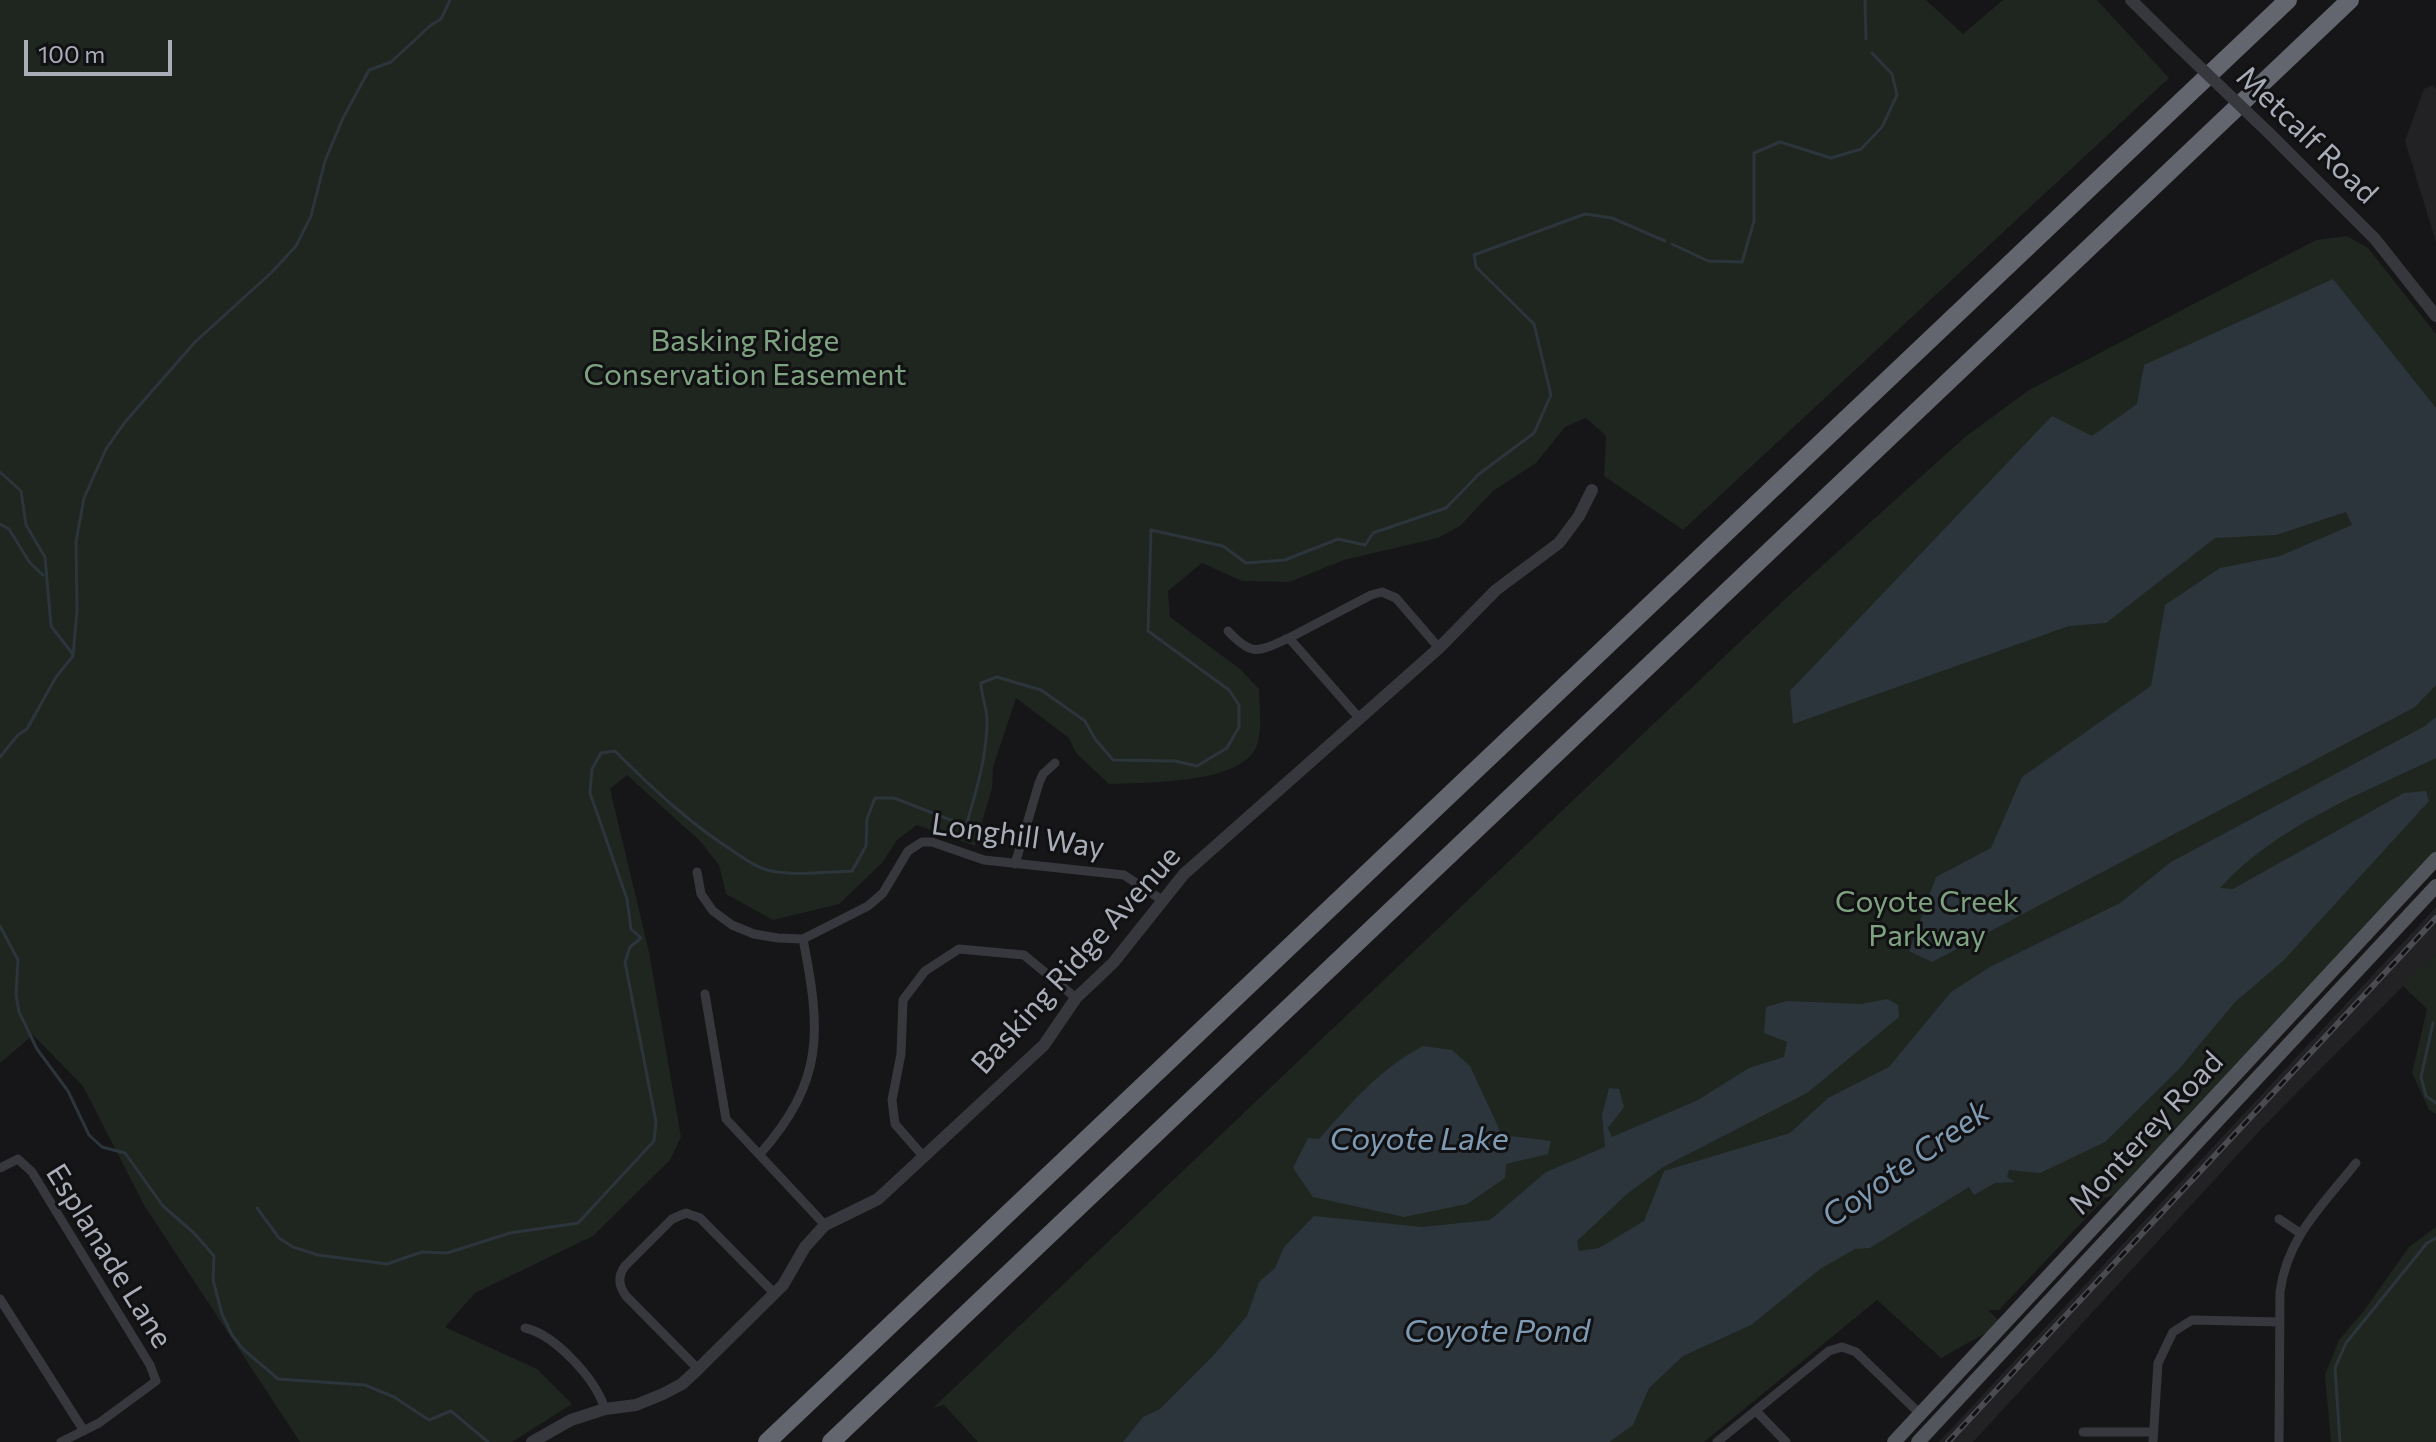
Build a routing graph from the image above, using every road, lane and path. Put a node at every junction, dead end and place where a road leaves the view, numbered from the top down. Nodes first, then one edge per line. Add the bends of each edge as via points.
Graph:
1 (2131, 0) edge
2 (2288, 0) edge
3 (2350, 0) edge
4 (2436, 316) edge
5 (1592, 490) dead end
6 (1228, 631) dead end
7 (1289, 638) junction
8 (1439, 648) junction
9 (1360, 719) junction
10 (1055, 763) dead end
11 (2436, 859) edge
12 (1015, 864) junction
13 (697, 872) dead end
14 (2436, 886) edge
15 (1162, 900) junction
16 (803, 939) junction
17 (705, 994) dead end
18 (1076, 998) junction
19 (760, 1154) junction
20 (924, 1157) junction
21 (2356, 1163) dead end
22 (0, 1168) edge
23 (2279, 1219) dead end
24 (825, 1225) junction
25 (2300, 1233) junction
26 (775, 1294) junction
27 (0, 1299) edge
28 (2280, 1322) junction
29 (525, 1328) dead end
30 (698, 1369) junction
31 (605, 1409) junction
32 (1756, 1411) junction
33 (1920, 1414) junction
34 (84, 1431) junction
35 (2083, 1432) dead end
36 (2153, 1437) edge
37 (61, 1442) edge
38 (532, 1442) edge
39 (767, 1442) edge
40 (831, 1442) edge
41 (1717, 1442) edge
42 (1786, 1442) edge
43 (1894, 1442) edge
44 (1918, 1442) edge
45 (2279, 1442) edge

1 - 4 street, Metcalf Road, bridge via 2367,230
2 - 39 highway
3 - 40 highway
5 - 8 street, Basking Ridge Avenue via 1559,543 1496,590
6 - 7 street via 1251,650
7 - 8 street via 1382,592 1396,598
7 - 9 street
8 - 9 street, Basking Ridge Avenue
9 - 15 street, Basking Ridge Avenue via 1184,874
10 - 12 street via 1039,783
11 - 33 main road, Monterey Road
12 - 15 street, Longhill Way via 1124,875
12 - 16 street, Longhill Way via 922,842 908,851 883,893 868,906
13 - 16 street via 706,903 732,925 766,937
14 - 44 main road, Monterey Road
15 - 18 street, Basking Ridge Avenue via 1113,963
16 - 19 street via 816,1022 812,1061 798,1103
17 - 19 street via 723,1113
18 - 20 street, Basking Ridge Avenue via 1044,1045
18 - 20 street via 1024,955 959,949 925,971 903,1000 892,1100 895,1124
19 - 24 street
20 - 24 street, Basking Ridge Avenue via 878,1199
21 - 25 street
22 - 34 street, Esplanade Lane via 18,1159 32,1172 156,1381
23 - 25 street
24 - 26 street, Basking Ridge Avenue
25 - 28 street via 2283,1267
26 - 30 street, Basking Ridge Avenue
26 - 30 street via 693,1214 679,1215 653,1238 620,1272 621,1289
27 - 34 street
28 - 36 street via 2192,1320 2173,1332 2158,1363
28 - 45 street
29 - 31 street via 552,1340 590,1380
30 - 31 street, Basking Ridge Avenue via 663,1394
31 - 38 street, Basking Ridge Avenue
32 - 33 street via 1829,1351 1842,1347 1856,1352
32 - 41 street
32 - 42 street
33 - 43 main road, Monterey Road
34 - 37 street
35 - 36 street

